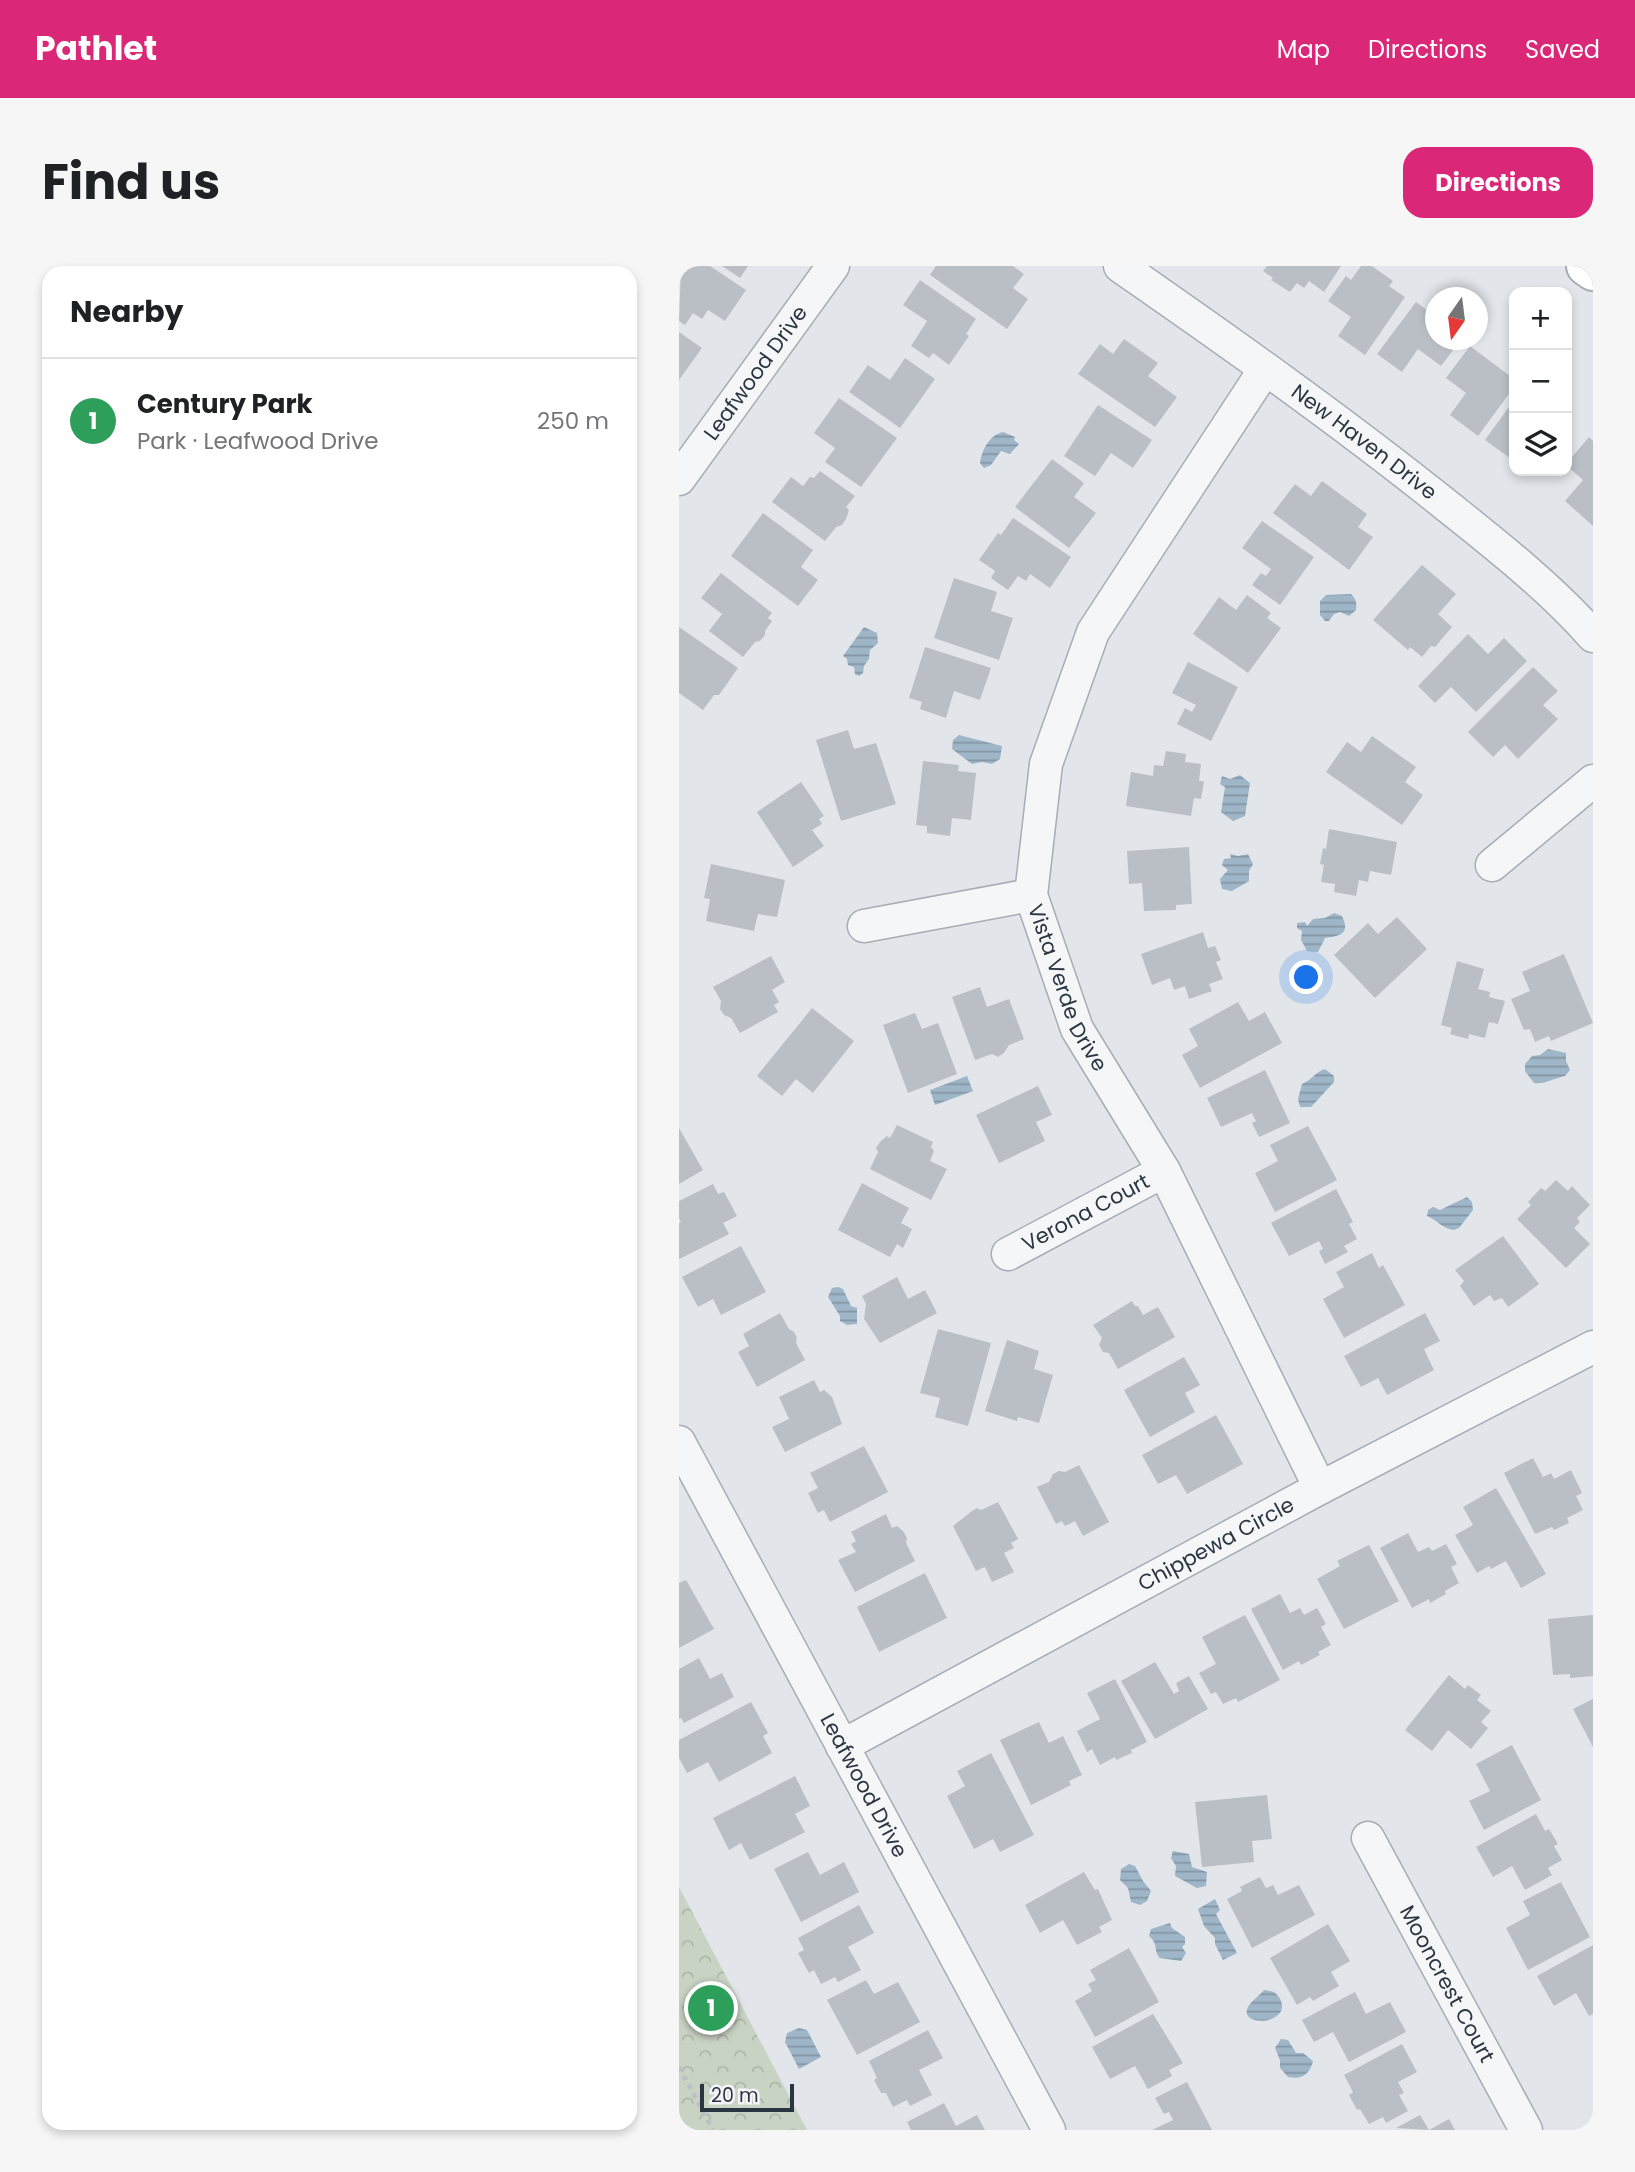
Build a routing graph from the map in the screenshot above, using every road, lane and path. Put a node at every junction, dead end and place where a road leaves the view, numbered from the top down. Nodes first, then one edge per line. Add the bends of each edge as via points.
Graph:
1 (833, 266) edge
2 (1121, 266) edge
3 (1586, 266) edge
4 (1593, 271) edge
5 (1265, 369) junction
6 (679, 479) edge
7 (1593, 636) edge
8 (1593, 781) edge
9 (1492, 865) dead end
10 (1031, 895) junction
11 (864, 926) dead end
12 (1164, 1171) junction
13 (1008, 1254) dead end
14 (1593, 1348) edge
15 (679, 1443) edge
16 (1319, 1488) junction
17 (842, 1746) junction
18 (1368, 1839) dead end
19 (679, 2067) edge
20 (713, 2130) edge
21 (1049, 2130) edge
22 (1526, 2130) edge

1 - 6 street, Leafwood Drive
2 - 5 street, New Haven Drive
3 - 4 main road
5 - 7 street, New Haven Drive via 1367,442 1480,533
5 - 10 street, Vista Verde Drive via 1093,632 1046,764
8 - 9 street
10 - 11 street
10 - 12 street, Vista Verde Drive via 1077,1029
12 - 13 street, Verona Court
12 - 16 street, Vista Verde Drive
14 - 16 street, Chippewa Circle
15 - 17 street, Leafwood Drive
16 - 17 street, Chippewa Circle
17 - 21 street, Leafwood Drive
18 - 22 street, Mooncrest Court
19 - 20 path

